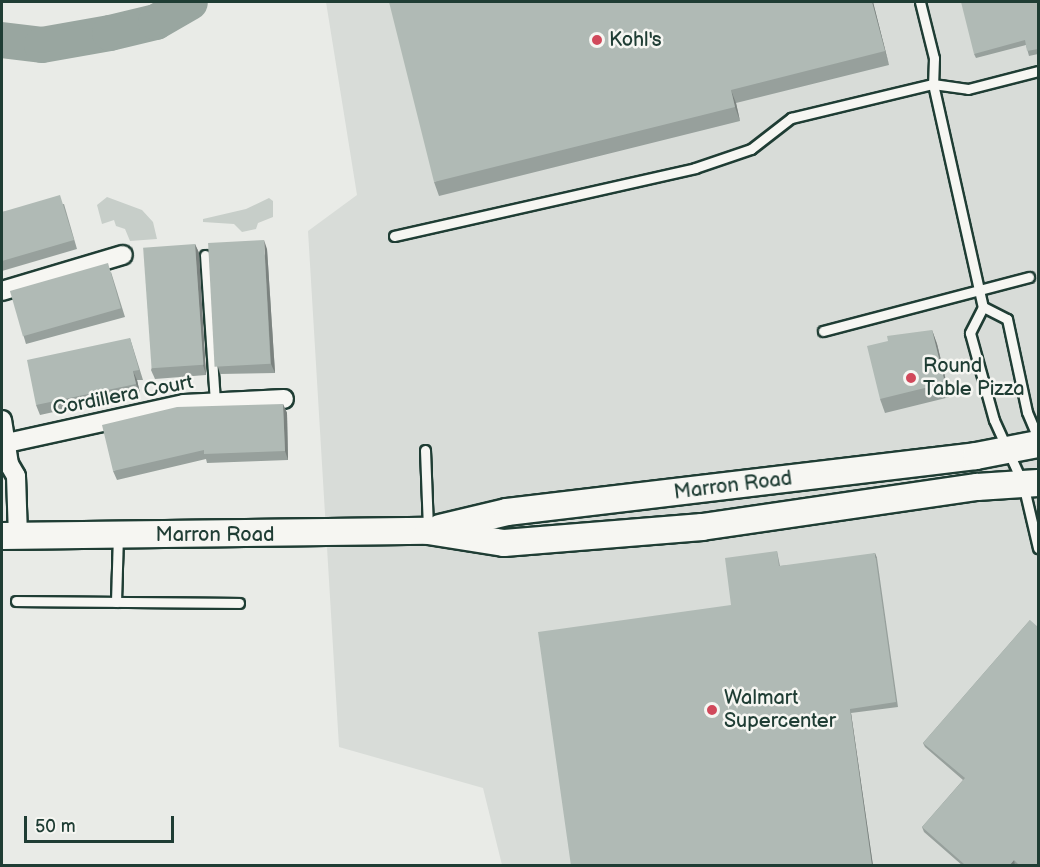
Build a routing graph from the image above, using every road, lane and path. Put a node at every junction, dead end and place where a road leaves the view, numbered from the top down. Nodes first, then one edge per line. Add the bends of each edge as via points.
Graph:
1 (920, 2) edge
2 (1038, 71) edge
3 (933, 84) junction
4 (394, 236) dead end
5 (123, 255) dead end
6 (205, 255) dead end
7 (1029, 277) dead end
8 (981, 290) junction
9 (2, 291) edge
10 (983, 307) junction
11 (823, 331) dead end
12 (284, 399) dead end
13 (215, 401) junction
14 (2, 420) edge
15 (1038, 438) edge
16 (7, 443) junction
17 (1038, 444) edge
18 (1007, 449) junction
19 (425, 450) dead end
20 (5, 470) edge
21 (1030, 483) edge
22 (428, 531) junction
23 (10, 536) edge
24 (117, 536) junction
25 (1038, 548) edge
26 (16, 601) dead end
27 (116, 602) junction
28 (239, 603) dead end

1 - 3 lane via 934,58
2 - 3 lane via 968,89
3 - 4 lane via 791,118 751,148 695,168
3 - 8 lane
5 - 9 street
6 - 13 lane
7 - 8 lane
8 - 10 lane
8 - 11 lane
10 - 15 lane via 1007,318 1027,412
10 - 18 lane via 970,333 994,420
12 - 13 street, Cordillera Court
13 - 16 street, Cordillera Court via 184,404
14 - 16 street
16 - 20 street
17 - 18 street, Marron Road
18 - 21 lane
18 - 22 street, Marron Road via 762,483 507,512
19 - 22 lane
20 - 23 street via 16,476
21 - 22 street, Marron Road via 702,527 516,542
21 - 25 lane
22 - 24 street, Marron Road
23 - 24 street, Marron Road
24 - 27 lane
26 - 27 lane
27 - 28 lane

